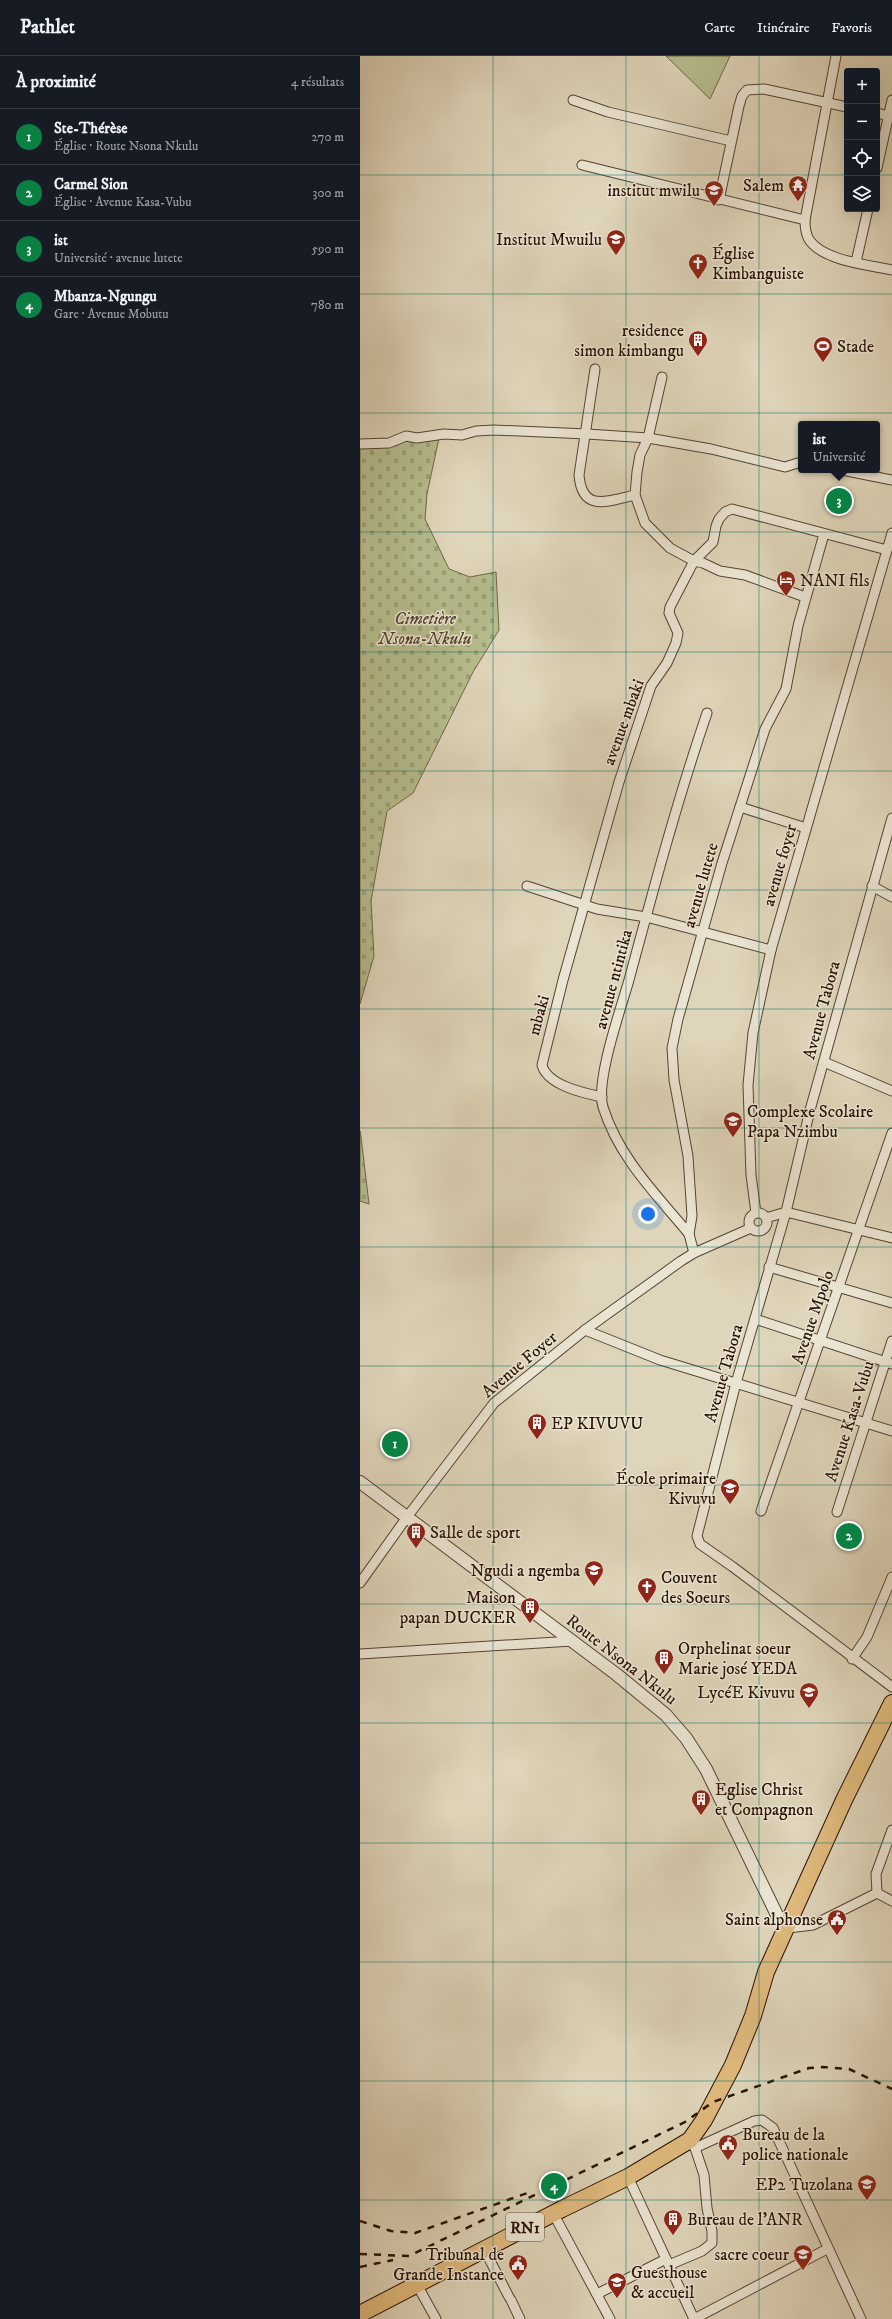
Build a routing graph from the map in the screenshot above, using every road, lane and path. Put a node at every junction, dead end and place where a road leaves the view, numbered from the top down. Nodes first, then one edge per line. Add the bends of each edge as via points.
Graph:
1 (836, 56) edge
2 (573, 100) dead end
3 (892, 100) edge
4 (827, 102) junction
5 (844, 106) edge
6 (880, 114) edge
7 (890, 116) edge
8 (731, 141) junction
9 (880, 156) edge
10 (582, 164) dead end
11 (719, 200) junction
12 (867, 212) edge
13 (805, 220) junction
14 (856, 262) junction
15 (892, 270) edge
16 (595, 369) dead end
17 (662, 377) dead end
18 (587, 434) junction
19 (648, 438) junction
20 (360, 444) edge
21 (798, 463) edge
22 (857, 473) edge
23 (892, 480) edge
24 (635, 495) junction
25 (892, 533) edge
26 (824, 534) junction
27 (888, 550) junction
28 (694, 561) junction
29 (805, 597) junction
30 (707, 713) dead end
31 (740, 807) junction
32 (892, 818) edge
33 (806, 828) junction
34 (528, 886) dead end
35 (872, 886) junction
36 (892, 897) edge
37 (586, 903) junction
38 (646, 917) junction
39 (704, 932) junction
40 (771, 950) junction
41 (824, 1062) junction
42 (892, 1091) edge
43 (602, 1097) junction
44 (892, 1132) edge
45 (786, 1212) junction
46 (756, 1213) junction
47 (766, 1218) junction
48 (751, 1228) junction
49 (860, 1229) junction
50 (689, 1234) junction
51 (892, 1238) edge
52 (694, 1253) junction
53 (769, 1267) junction
54 (840, 1288) junction
55 (892, 1303) edge
56 (755, 1319) junction
57 (585, 1330) junction
58 (821, 1341) junction
59 (892, 1341) edge
60 (889, 1363) edge
61 (736, 1383) junction
62 (800, 1402) junction
63 (865, 1422) junction
64 (892, 1431) edge
65 (360, 1482) edge
66 (761, 1511) dead end
67 (836, 1512) dead end
68 (407, 1517) junction
69 (892, 1577) edge
70 (360, 1583) edge
71 (573, 1641) junction
72 (360, 1654) edge
73 (852, 1659) junction
74 (892, 1687) edge
75 (892, 1703) edge
76 (891, 1835) edge
77 (877, 1893) junction
78 (892, 1901) edge
79 (788, 1928) junction
80 (693, 2144) junction
81 (628, 2177) junction
82 (553, 2213) junction
83 (484, 2249) junction
84 (827, 2249) junction
85 (668, 2262) junction
86 (416, 2283) junction
87 (597, 2294) junction
88 (360, 2314) edge
89 (436, 2319) edge
90 (520, 2319) edge
91 (610, 2319) edge
92 (694, 2319) edge
93 (861, 2319) edge

1 - 4 street
2 - 8 street via 608,112
3 - 7 street
4 - 5 street
4 - 8 street via 764,89 747,90 742,96
4 - 13 street
6 - 7 street
7 - 9 street
8 - 11 street
10 - 11 street
11 - 13 street
12 - 14 street
13 - 14 street via 810,241 832,257
14 - 15 street
16 - 18 street
17 - 19 street
18 - 19 street
18 - 20 street via 494,430 462,435 444,434 417,438 406,436 389,443
18 - 24 street via 579,475 585,497 596,502
19 - 21 street via 711,449 781,466 790,467
19 - 24 street via 640,455
22 - 23 street
24 - 28 street via 645,523 670,548
25 - 27 street, avenue foyer
26 - 27 street
26 - 28 street, avenue mbaki via 732,510 724,512 716,526 713,542
26 - 29 street, avenue lutete
27 - 33 street, avenue foyer
28 - 29 street via 720,571 745,575
28 - 37 street, avenue mbaki via 670,607 669,613 678,633 676,643 667,663 651,686 619,782
29 - 31 street, avenue lutete via 786,689 765,729
30 - 38 street, avenue ntintika via 662,856
31 - 33 street
31 - 39 street, avenue lutete
32 - 35 street, Avenue Tabora
33 - 40 street, avenue foyer
34 - 37 street
35 - 36 street
35 - 41 street, Avenue Tabora
37 - 38 street via 597,909
37 - 43 street, mbaki via 542,1065 544,1073 554,1082
38 - 39 street
38 - 43 street, avenue ntintika via 609,1053
39 - 40 street
39 - 50 street, avenue lutete via 672,1048 674,1080 688,1156 692,1216
40 - 46 street, avenue foyer via 753,1033 748,1085 751,1175
41 - 42 street
41 - 45 street, Avenue Tabora
43 - 50 street, avenue ntintika via 603,1107 619,1146 644,1182
44 - 49 street, Avenue Mpolo
45 - 47 street
45 - 49 street
45 - 53 street, Avenue Tabora
46 - 47 street
46 - 48 street via 749,1219
47 - 48 street via 766,1225 762,1230 756,1231
48 - 52 street, Avenue Foyer
49 - 51 street
49 - 54 street, Avenue Mpolo
50 - 52 street, avenue lutete
52 - 57 street, Avenue Foyer
53 - 54 street
53 - 56 street, Avenue Tabora
54 - 55 street
54 - 58 street, Avenue Mpolo
56 - 58 street
56 - 61 street, Avenue Tabora
57 - 61 street via 660,1360
57 - 68 street, Avenue Foyer via 494,1403
58 - 60 street
58 - 62 street, Avenue Mpolo
59 - 60 street, Avenue Kasa-Vubu
60 - 63 street, Avenue Kasa-Vubu
61 - 62 street
61 - 73 street, Avenue Tabora via 697,1536 700,1544 733,1566
62 - 63 street
62 - 66 street, Avenue Mpolo
63 - 64 street
63 - 67 street, Avenue Kasa-Vubu
65 - 68 street, Route Nsona Nkulu
68 - 70 street, Avenue Foyer
68 - 71 street, Route Nsona Nkulu
69 - 73 street via 867,1637
71 - 72 street
71 - 79 street, Route Nsona Nkulu via 650,1700 686,1738 706,1769 777,1915
73 - 74 street
75 - 79 highway, RN1 via 844,1800
76 - 77 street via 876,1874
77 - 78 street
77 - 79 street via 813,1925
79 - 80 highway, RN1 via 766,1972 753,2016 733,2065
80 - 81 highway, RN1
80 - 84 street via 746,2123 762,2120 768,2123 780,2140 809,2202
80 - 85 street via 704,2175 712,2242 702,2251
81 - 82 highway, RN1
81 - 85 street
82 - 83 highway, RN1
82 - 87 street
83 - 86 highway, RN1
83 - 90 street
84 - 92 street
84 - 93 street
85 - 87 street
85 - 92 street
86 - 88 highway, RN1
86 - 89 street
87 - 91 street

